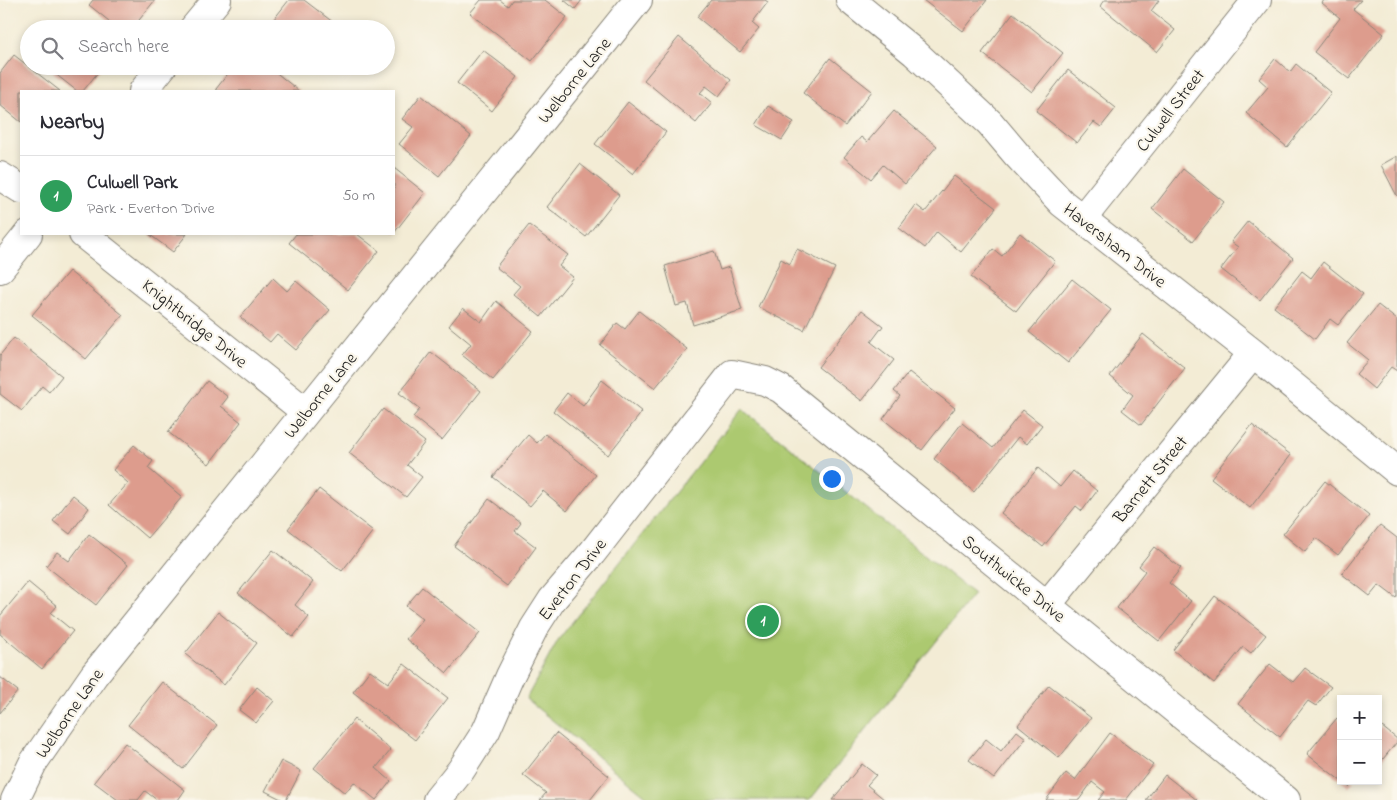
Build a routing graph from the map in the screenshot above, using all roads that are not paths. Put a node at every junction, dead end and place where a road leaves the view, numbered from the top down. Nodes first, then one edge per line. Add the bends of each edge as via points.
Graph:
1 (217, 0) edge
2 (638, 0) edge
3 (850, 0) edge
4 (1257, 0) edge
5 (200, 20) edge
6 (156, 75) edge
7 (144, 90) edge
8 (0, 176) edge
9 (20, 188) edge
10 (1082, 219) junction
11 (27, 235) edge
12 (84, 235) edge
13 (0, 269) edge
14 (1254, 353) junction
15 (732, 374) joint
16 (306, 412) junction
17 (1397, 471) edge
18 (1047, 605) junction
19 (1282, 799) edge
20 (16, 800) edge
21 (437, 800) edge

1 - 5 street
2 - 16 street, Welborne Lane
3 - 10 street, Haversham Drive via 915,53 990,123 1062,204
4 - 10 street, Culwell Street
6 - 7 street
8 - 9 street
10 - 14 street, Haversham Drive
11 - 13 street
12 - 16 street, Knightbridge Drive
14 - 17 street, Haversham Drive
14 - 18 street, Barnett Street
15 - 18 street, Southwicke Drive via 765,380 781,389
15 - 21 street, Everton Drive via 592,554 552,600 534,628 486,731
16 - 20 street, Welborne Lane via 94,674 33,764
18 - 19 street, Southwicke Drive

